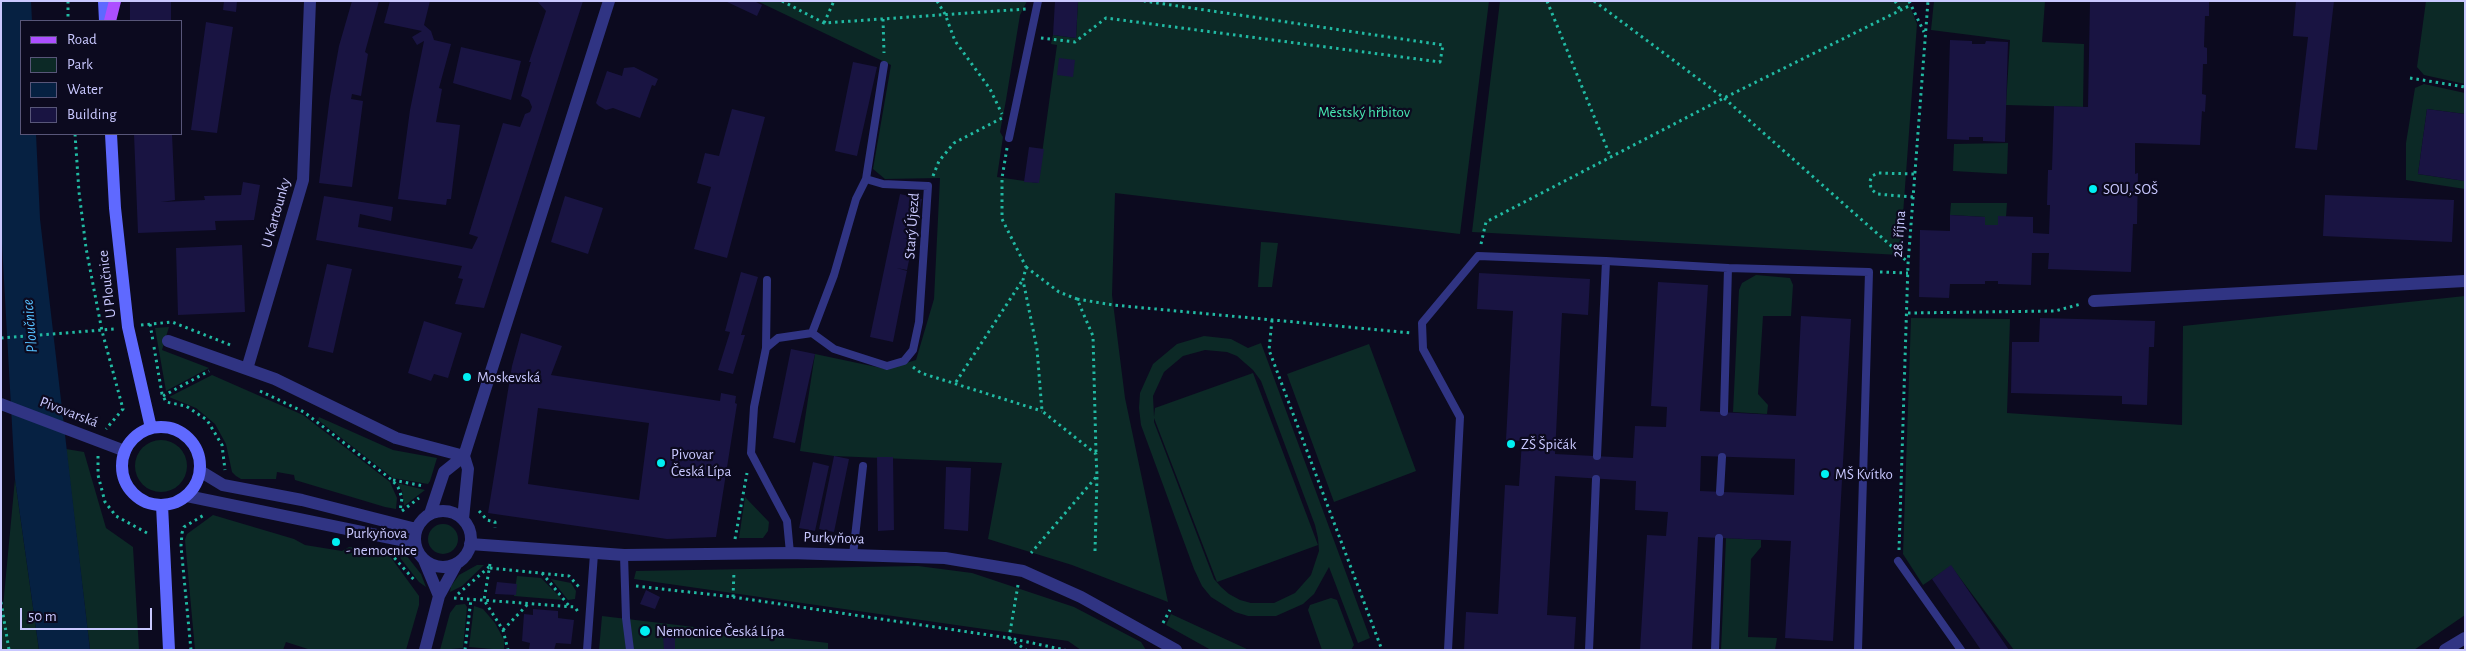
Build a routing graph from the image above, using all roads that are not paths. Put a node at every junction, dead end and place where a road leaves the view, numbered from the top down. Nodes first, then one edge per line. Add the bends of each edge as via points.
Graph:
1 (104, 1) edge
2 (115, 1) edge
3 (310, 1) edge
4 (609, 1) edge
5 (1038, 5) edge
6 (104, 20) edge
7 (110, 20) edge
8 (884, 65) road end
9 (111, 135) edge
10 (1009, 138) road end
11 (866, 179) junction
12 (1606, 262) junction
13 (1728, 268) junction
14 (767, 280) dead end
15 (2465, 281) edge
16 (2094, 301) road end
17 (812, 333) junction
18 (168, 341) dead end
19 (766, 348) junction
20 (247, 369) junction
21 (1, 404) edge
22 (1724, 412) dead end
23 (151, 428) junction
24 (125, 451) junction
25 (464, 456) junction
26 (1596, 456) dead end
27 (1722, 456) dead end
28 (863, 466) dead end
29 (200, 471) junction
30 (1596, 479) dead end
31 (1720, 492) dead end
32 (187, 496) junction
33 (162, 505) junction
34 (430, 514) junction
35 (463, 519) junction
36 (416, 529) junction
37 (1719, 538) dead end
38 (415, 543) junction
39 (470, 544) junction
40 (790, 553) junction
41 (594, 554) junction
42 (624, 555) junction
43 (853, 555) junction
44 (424, 560) junction
45 (1898, 561) dead end
46 (457, 563) junction
47 (438, 596) junction
48 (2465, 638) edge
49 (169, 650) edge
50 (425, 650) edge
51 (587, 650) edge
52 (630, 650) edge
53 (1176, 650) edge
54 (1448, 650) edge
55 (1589, 650) edge
56 (1714, 650) edge
57 (1858, 650) edge
58 (1961, 650) edge
59 (2445, 650) edge

1 - 6 main road
2 - 7 main road
3 - 20 street, U Kartounky via 304,180
4 - 25 street
5 - 10 lane
8 - 11 lane
9 - 23 main road, U Ploučnice via 128,326
11 - 17 lane via 856,199 834,275
11 - 17 lane, Starý Újezd via 883,184 928,186 919,322 913,350 904,361 886,366 834,349
12 - 13 lane
12 - 26 lane
12 - 54 lane via 1478,256 1422,323 1423,349 1460,417
13 - 22 lane
13 - 57 lane via 1869,272
14 - 19 lane
15 - 16 street
17 - 19 lane via 778,338
18 - 20 street
19 - 40 lane via 754,407 751,453 787,521
20 - 25 street via 275,379 396,438
21 - 24 street, Pivovarská
23 - 24 main road via 131,440
23 - 29 main road via 163,426 187,436 197,452
24 - 33 main road via 122,464 128,488 149,504
25 - 34 street via 444,472
25 - 35 street via 468,469
27 - 31 lane
28 - 43 lane
29 - 32 main road
29 - 36 street via 223,485 302,500
30 - 55 lane
32 - 33 main road via 175,503
32 - 38 street
33 - 49 main road
34 - 35 street via 441,510
34 - 36 street via 419,522
35 - 39 street via 468,527
36 - 38 street
37 - 56 lane
38 - 44 street
39 - 41 street, Purkyňova
39 - 46 street
40 - 42 street, Purkyňova
40 - 43 street, Purkyňova
41 - 42 street, Purkyňova
41 - 51 lane
42 - 52 lane
43 - 53 street, Purkyňova via 945,558 1023,571 1081,597
44 - 46 street via 440,567
44 - 47 street
45 - 58 lane
46 - 47 street
47 - 50 street
48 - 59 street

